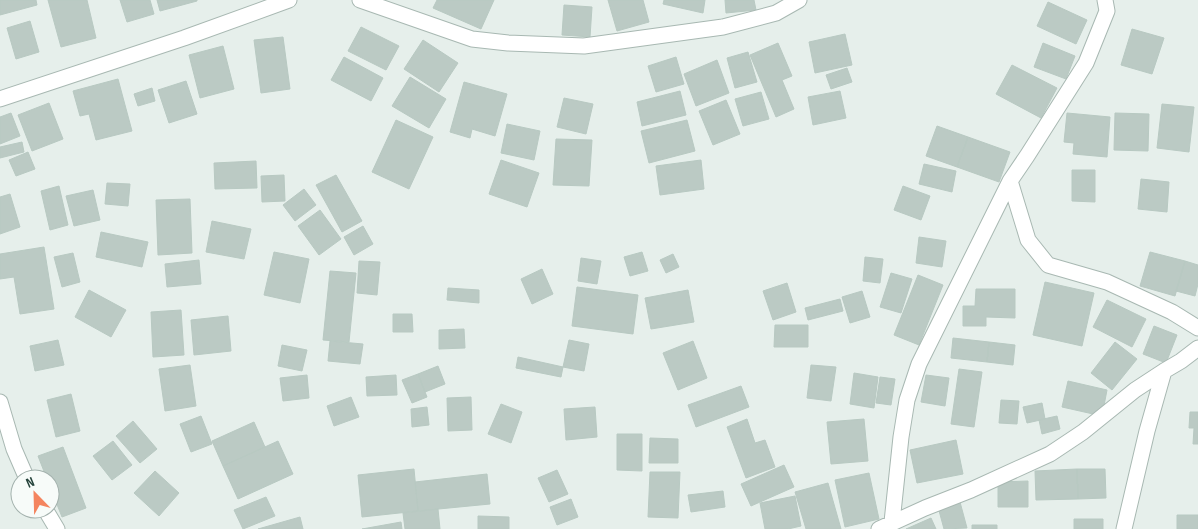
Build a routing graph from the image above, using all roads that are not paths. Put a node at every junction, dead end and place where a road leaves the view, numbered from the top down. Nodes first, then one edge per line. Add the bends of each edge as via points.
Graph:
1 (289, 0) edge
2 (360, 0) edge
3 (799, 0) edge
4 (1105, 0) edge
5 (0, 99) edge
6 (1010, 181) junction
7 (1198, 328) edge
8 (1198, 348) edge
9 (1164, 371) junction
10 (0, 402) edge
11 (23, 469) edge
12 (885, 526) edge
13 (1124, 529) edge

1 - 5 street
2 - 3 street via 472,39 584,46 723,27 776,13
4 - 6 street via 1107,12 1086,62
6 - 7 street via 1028,240 1048,265 1107,282 1172,312
6 - 12 street via 919,364 907,400
8 - 9 street
9 - 12 street via 1050,454
9 - 13 street
10 - 11 street

